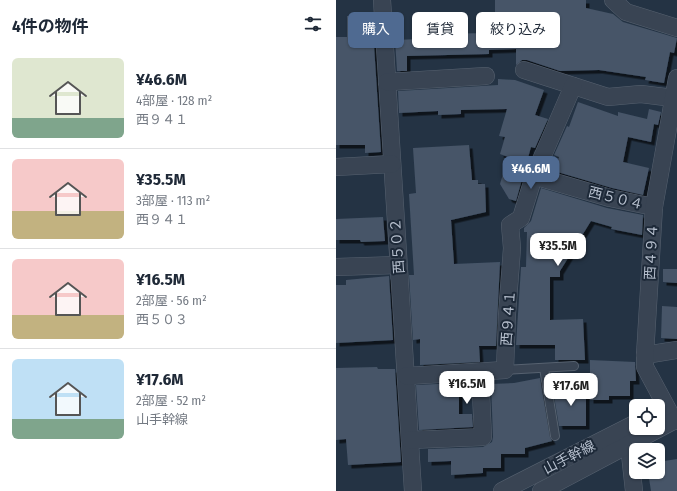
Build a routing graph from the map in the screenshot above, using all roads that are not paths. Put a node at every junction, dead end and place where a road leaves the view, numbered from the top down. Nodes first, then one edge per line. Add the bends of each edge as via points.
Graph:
1 (382, 0) edge
2 (614, 0) edge
3 (677, 28) edge
4 (524, 70) dead end
5 (486, 76) dead end
6 (677, 78) edge
7 (387, 82) junction
8 (573, 86) junction
9 (674, 98) junction
10 (392, 164) junction
11 (336, 167) edge
12 (534, 176) junction
13 (654, 207) junction
14 (398, 265) junction
15 (336, 267) edge
16 (677, 350) edge
17 (645, 355) junction
18 (574, 366) dead end
19 (544, 368) junction
20 (505, 370) junction
21 (480, 372) junction
22 (406, 376) junction
23 (670, 411) edge
24 (629, 427) edge
25 (555, 436) dead end
26 (410, 440) junction
27 (630, 443) edge
28 (629, 444) edge
29 (633, 479) edge
30 (413, 491) edge
31 (502, 491) edge
32 (541, 491) edge
33 (634, 491) edge

1 - 7 street, 西５０２
2 - 3 street via 626,12
4 - 8 street
5 - 7 street
6 - 9 street, 西４９４
7 - 10 street, 西５０２
8 - 9 street via 608,97 641,94
8 - 12 street
9 - 13 street, 西４９４
10 - 11 street
10 - 14 street, 西５０２
12 - 13 street, 西５０４ via 610,198
12 - 20 street, 西９４１ via 520,218 510,225 512,248
13 - 17 street, 西４９４
14 - 15 street
14 - 22 street, 西５０２
16 - 17 street
17 - 23 street, 西４９４ via 645,367
18 - 19 lane
19 - 20 lane
19 - 25 lane
20 - 21 street
21 - 22 street
21 - 26 street via 489,437
22 - 26 street, 西５０２
23 - 27 street, 山手幹線
24 - 31 street, 山手幹線
26 - 30 street, 西５０２
28 - 32 street, 山手幹線
29 - 33 street

